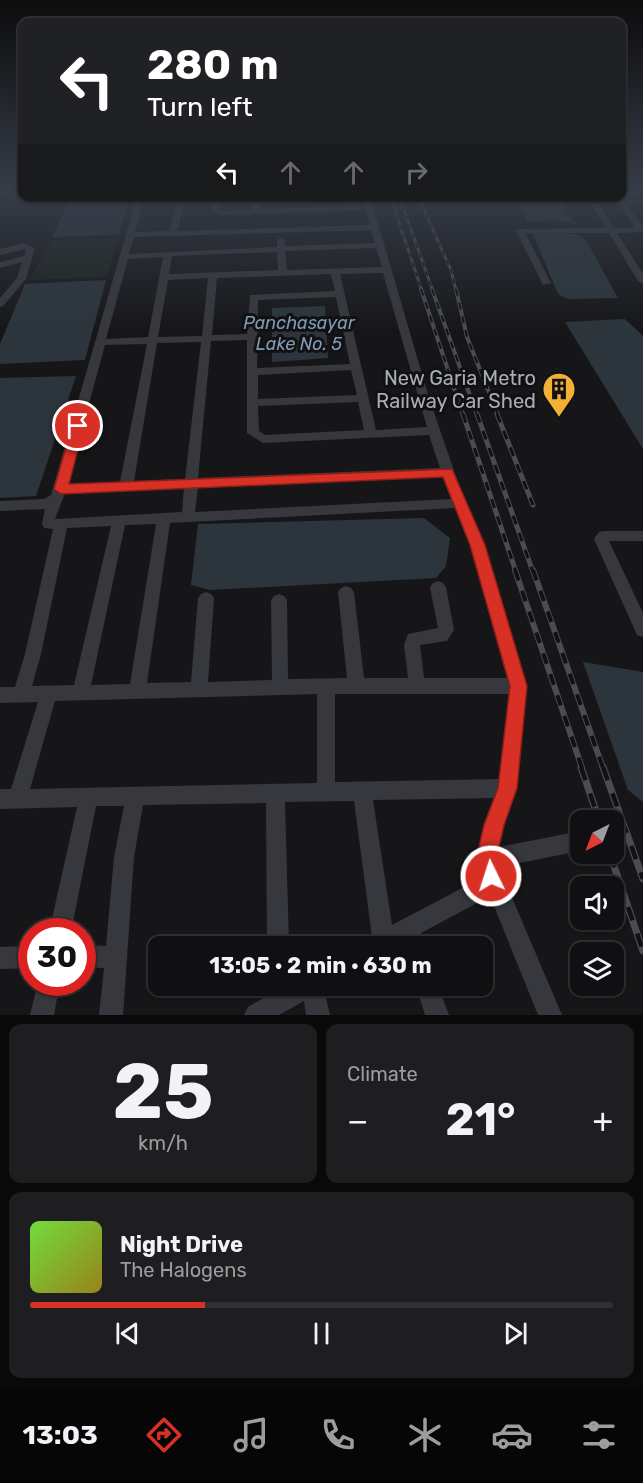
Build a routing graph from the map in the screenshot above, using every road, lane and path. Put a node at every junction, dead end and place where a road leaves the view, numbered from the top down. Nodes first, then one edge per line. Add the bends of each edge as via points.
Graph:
1 (129, 238) edge
2 (280, 238) edge
3 (378, 238) edge
4 (524, 238) edge
5 (616, 238) edge
6 (380, 245) junction
7 (281, 249) junction
8 (0, 252) edge
9 (168, 254) junction
10 (124, 257) junction
11 (28, 258) junction
12 (0, 265) edge
13 (386, 270) junction
14 (335, 272) junction
15 (283, 273) junction
16 (252, 274) junction
17 (213, 275) junction
18 (164, 277) junction
19 (643, 281) edge
20 (546, 283) dead end
21 (341, 294) junction
22 (253, 297) junction
23 (1, 306) edge
24 (252, 337) junction
25 (206, 338) junction
26 (153, 340) junction
27 (101, 342) junction
28 (356, 367) junction
29 (252, 372) junction
30 (362, 398) junction
31 (254, 403) junction
32 (434, 431) junction
33 (371, 433) junction
34 (448, 472) junction
35 (194, 483) junction
36 (126, 487) junction
37 (57, 496) junction
38 (460, 503) junction
39 (0, 506) edge
40 (188, 517) junction
41 (164, 518) junction
42 (119, 521) junction
43 (61, 524) junction
44 (643, 536) edge
45 (438, 587) dead end
46 (346, 592) dead end
47 (206, 598) dead end
48 (279, 600) dead end
49 (643, 630) edge
50 (326, 686) junction
51 (356, 686) junction
52 (417, 686) junction
53 (519, 686) junction
54 (280, 687) junction
55 (199, 689) junction
56 (137, 691) junction
57 (49, 693) junction
58 (81, 693) junction
59 (21, 694) junction
60 (0, 695) edge
61 (508, 788) junction
62 (362, 791) junction
63 (326, 792) junction
64 (275, 793) junction
65 (135, 796) junction
66 (88, 798) junction
67 (9, 799) edge
68 (570, 843) edge
69 (486, 860) junction
70 (494, 884) junction
71 (63, 918) edge
72 (278, 936) edge
73 (380, 936) edge
74 (413, 936) edge
75 (96, 956) edge
76 (18, 957) edge
77 (116, 957) junction
78 (0, 958) edge
79 (46, 996) edge
80 (277, 996) edge
81 (313, 996) edge
82 (430, 996) edge
83 (42, 1015) edge
84 (111, 1015) edge
85 (256, 1015) edge
86 (318, 1015) edge
87 (436, 1015) edge
88 (550, 1015) edge

1 - 10 street
2 - 7 street
3 - 6 street
4 - 20 street
5 - 19 street
6 - 7 street
6 - 13 street
7 - 9 street
7 - 15 street
8 - 11 street via 27,246
9 - 10 street
9 - 18 street
10 - 27 street
11 - 12 street
11 - 23 street via 21,279
13 - 14 street
13 - 32 street
14 - 15 street
14 - 21 street
15 - 16 street
16 - 17 street
16 - 22 street
17 - 18 street
17 - 25 street
18 - 26 street
21 - 22 street
21 - 28 street
22 - 24 street
24 - 25 street
24 - 29 street
25 - 26 street
25 - 35 street
26 - 27 street
26 - 36 street
27 - 37 street
28 - 29 street
28 - 30 street
29 - 31 street
30 - 31 street
30 - 33 street
31 - 33 street via 253,433 262,439
32 - 33 street
32 - 34 street
34 - 35 street
34 - 38 street
35 - 36 street
35 - 40 street
36 - 37 street
37 - 39 street
37 - 43 street via 48,520 49,524
38 - 40 street
38 - 53 street via 477,545
40 - 41 street
41 - 42 street
41 - 56 street
42 - 43 street
42 - 58 street
43 - 59 street
44 - 49 street via 601,539
45 - 52 street via 446,630 441,636 414,639
46 - 51 street
47 - 55 street
48 - 54 street
50 - 51 street
50 - 54 street
50 - 63 street
51 - 52 street
52 - 53 street
53 - 61 street
54 - 55 street
55 - 56 street
56 - 58 street
57 - 58 street
57 - 59 street
57 - 67 street
59 - 60 street
61 - 62 street
61 - 69 street
62 - 63 street
62 - 73 street
63 - 64 street
64 - 65 street
64 - 72 street
65 - 66 street
65 - 77 street via 124,857
66 - 67 street
66 - 71 street
68 - 69 street
69 - 70 street
70 - 74 street via 454,902
70 - 88 street
75 - 77 street
76 - 78 street
77 - 84 street
79 - 83 street
80 - 85 street
81 - 86 street
82 - 87 street

